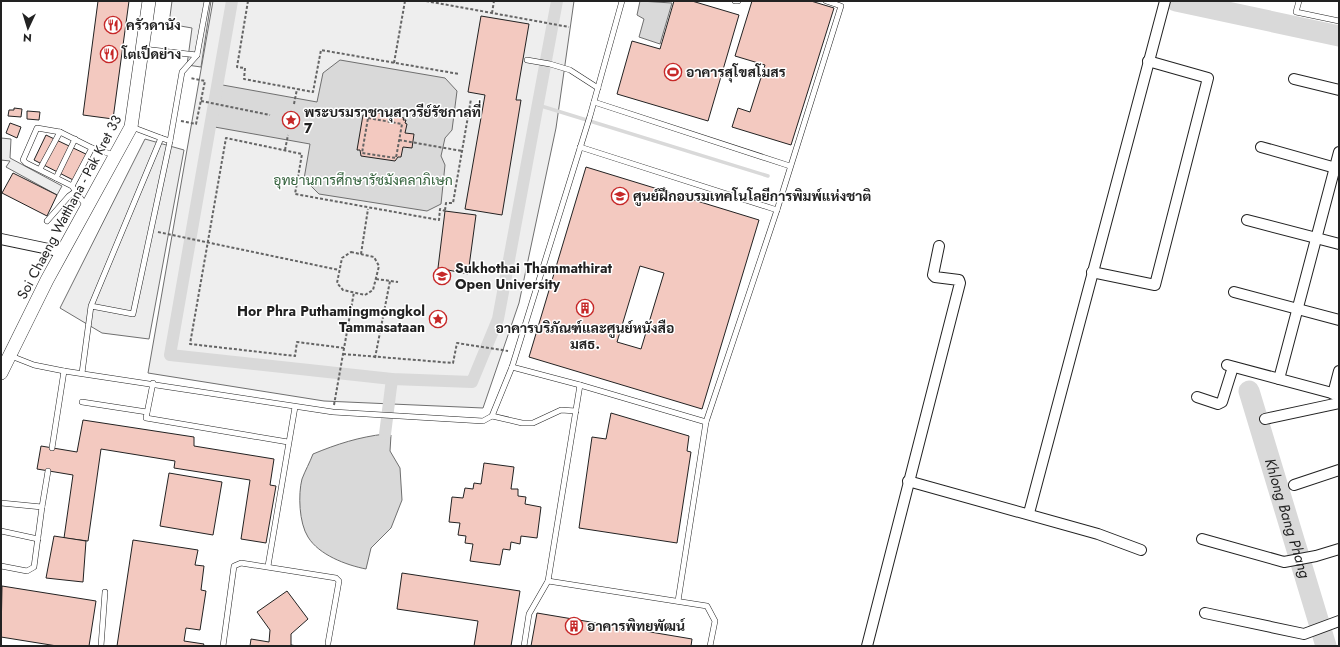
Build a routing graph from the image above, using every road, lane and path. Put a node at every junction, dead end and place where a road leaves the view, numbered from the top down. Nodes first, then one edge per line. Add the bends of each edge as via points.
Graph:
1 (149, 1) edge
2 (208, 1) edge
3 (248, 1) edge
4 (405, 1) edge
5 (426, 1) edge
6 (494, 1) edge
7 (622, 1) edge
8 (735, 1) edge
9 (738, 1) edge
10 (826, 1) edge
11 (1165, 1) edge
12 (1298, 1) edge
13 (492, 13) junction
14 (1339, 21) edge
15 (569, 27) dead end
16 (143, 49) junction
17 (197, 55) junction
18 (527, 60) dead end
19 (1148, 61) junction
20 (394, 63) junction
21 (459, 74) dead end
22 (181, 77) junction
23 (1294, 79) dead end
24 (598, 88) junction
25 (297, 89) junction
26 (1339, 90) edge
27 (471, 99) dead end
28 (201, 101) junction
29 (594, 102) junction
30 (294, 104) dead end
31 (270, 115) dead end
32 (174, 120) junction
33 (131, 127) junction
34 (60, 132) junction
35 (288, 135) dead end
36 (161, 138) junction
37 (75, 139) junction
38 (399, 140) junction
39 (170, 141) junction
40 (580, 147) junction
41 (1261, 147) dead end
42 (92, 148) junction
43 (285, 150) junction
44 (462, 151) junction
45 (1339, 152) edge
46 (115, 156) junction
47 (790, 166) junction
48 (1337, 168) edge
49 (40, 169) junction
50 (56, 178) junction
51 (72, 186) junction
52 (76, 192) junction
53 (87, 208) junction
54 (368, 209) junction
55 (777, 210) junction
56 (1247, 220) dead end
57 (47, 221) dead end
58 (151, 231) junction
59 (1316, 238) junction
60 (1, 239) edge
61 (208, 242) junction
62 (1339, 244) edge
63 (939, 246) dead end
64 (63, 252) junction
65 (361, 254) junction
66 (339, 270) junction
67 (1092, 272) junction
68 (376, 279) junction
69 (390, 281) junction
70 (398, 282) dead end
71 (354, 292) junction
72 (1234, 292) dead end
73 (91, 306) junction
74 (1297, 309) junction
75 (1339, 320) edge
76 (344, 348) junction
77 (517, 352) junction
78 (343, 354) junction
79 (11, 356) junction
80 (375, 358) junction
81 (512, 367) junction
82 (64, 371) junction
83 (1339, 371) edge
84 (1, 373) edge
85 (82, 373) junction
86 (1279, 379) junction
87 (153, 383) junction
88 (580, 385) junction
89 (1336, 395) edge
90 (1197, 397) dead end
91 (82, 402) dead end
92 (1339, 403) edge
93 (295, 407) junction
94 (576, 411) junction
95 (147, 412) junction
96 (333, 412) junction
97 (492, 416) junction
98 (1265, 419) dead end
99 (706, 422) junction
100 (288, 442) junction
101 (52, 448) dead end
102 (1339, 470) edge
103 (48, 471) dead end
104 (908, 481) junction
105 (1294, 485) dead end
106 (1, 503) edge
107 (42, 508) junction
108 (1029, 513) junction
109 (1, 532) edge
110 (38, 539) junction
111 (1202, 539) dead end
112 (1339, 549) edge
113 (1141, 550) dead end
114 (1, 566) edge
115 (268, 566) junction
116 (548, 581) junction
117 (105, 592) dead end
118 (678, 601) junction
119 (1205, 614) dead end
120 (1339, 622) edge
121 (328, 643) dead end
122 (101, 646) edge
123 (223, 646) edge
124 (524, 646) edge
125 (710, 646) edge
126 (867, 646) edge

1 - 16 street, Soi Chaeng Watthana - Pak Kret 33
2 - 17 lane
3 - 25 path via 236,66 245,68 244,79
4 - 20 path
5 - 13 path
6 - 13 path
7 - 24 lane
8 - 9 lane
10 - 47 lane via 841,6
11 - 19 street
12 - 14 lane via 1296,12
13 - 15 path
16 - 17 lane
16 - 33 street, Soi Chaeng Watthana - Pak Kret 33
17 - 22 lane via 182,72
18 - 24 lane via 570,70
19 - 67 street
19 - 67 street via 1208,78 1155,285
20 - 21 path
20 - 25 path via 321,50 313,92
22 - 28 path via 205,81
22 - 32 lane
23 - 26 street
24 - 29 lane
25 - 30 path
27 - 44 path
28 - 31 path
28 - 32 path via 196,124
29 - 40 lane
29 - 47 lane
32 - 39 lane
33 - 36 lane
33 - 46 street, Soi Chaeng Watthana - Pak Kret 33
34 - 37 lane
34 - 49 lane
34 - 49 lane via 37,128 23,160
35 - 43 path
36 - 39 lane
36 - 73 lane
37 - 42 lane
37 - 50 lane
38 - 38 path via 396,158 362,153 368,118 402,124
38 - 44 path
39 - 58 lane
40 - 55 lane
40 - 77 lane
41 - 48 street
42 - 46 lane
42 - 51 lane
43 - 54 path via 302,154 295,194
43 - 61 path via 226,138
44 - 54 path via 453,203 446,202 445,210 440,209 438,220
45 - 48 street
46 - 53 street, Soi Chaeng Watthana - Pak Kret 33
47 - 55 lane
48 - 59 street
49 - 50 lane
50 - 51 lane
51 - 52 lane
52 - 53 lane
52 - 57 lane via 69,196
53 - 64 street, Soi Chaeng Watthana - Pak Kret 33
54 - 65 path
55 - 99 lane
56 - 59 street
58 - 61 path
58 - 73 lane via 133,314
59 - 62 street
59 - 74 street
60 - 64 street
61 - 66 path
61 - 76 path via 190,344 295,356 297,342
63 - 104 street via 934,277 959,280 960,283
64 - 79 street, Soi Chaeng Watthana - Pak Kret 33
65 - 66 path via 351,252 342,258
65 - 68 path via 374,257 378,266
66 - 71 path via 337,283 343,290
67 - 108 street
68 - 69 path
68 - 71 path via 374,290 365,295
69 - 70 path
69 - 80 path
71 - 76 path
72 - 74 street
73 - 85 lane
74 - 75 street
74 - 86 street
76 - 78 path
77 - 80 path via 457,343 453,363
77 - 81 lane
78 - 80 path
78 - 96 path
79 - 82 lane via 34,365
79 - 84 street, Soi Chaeng Watthana - Pak Kret 33
81 - 88 lane
81 - 97 lane
82 - 85 lane
82 - 101 lane
83 - 89 street
85 - 87 lane
86 - 89 street
86 - 90 street via 1230,366 1222,402 1218,404
87 - 93 lane
87 - 95 lane
88 - 94 lane
88 - 99 lane
91 - 95 lane
92 - 98 street
93 - 96 lane
93 - 100 lane
94 - 97 lane via 561,410 533,423
94 - 116 lane
95 - 100 lane via 146,418
96 - 97 lane via 483,421
99 - 118 lane
100 - 115 lane
102 - 105 street
103 - 107 lane
104 - 108 street
104 - 126 street
106 - 107 lane
107 - 110 lane
108 - 113 street
109 - 110 lane
110 - 114 lane via 32,570
111 - 112 street via 1284,562
115 - 121 lane via 336,578 338,582
115 - 123 lane via 242,563 234,566
116 - 118 lane
116 - 124 lane via 529,614
117 - 122 lane
118 - 125 lane via 707,606 715,621
119 - 120 street via 1304,634

